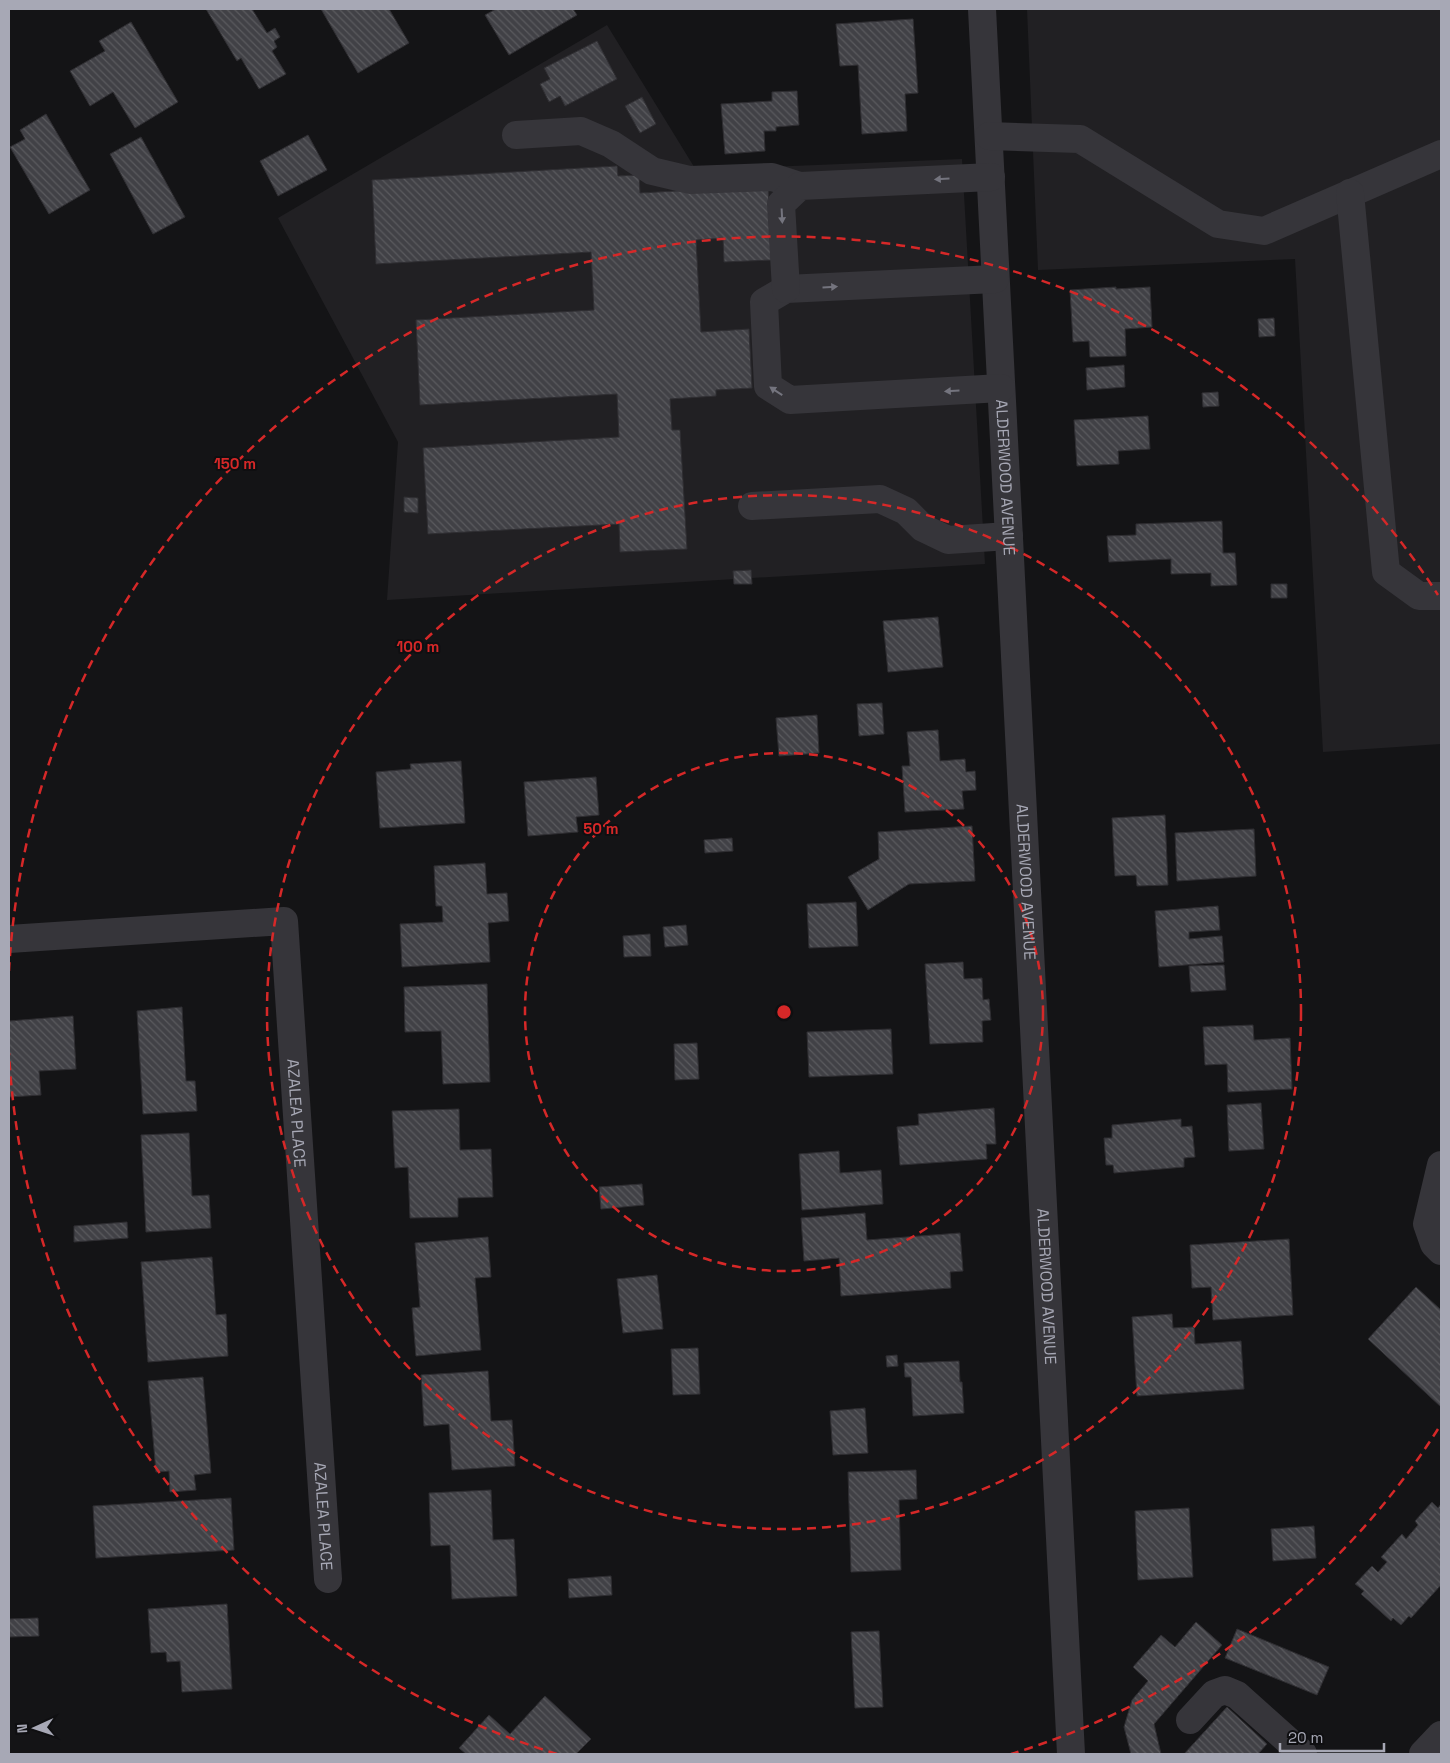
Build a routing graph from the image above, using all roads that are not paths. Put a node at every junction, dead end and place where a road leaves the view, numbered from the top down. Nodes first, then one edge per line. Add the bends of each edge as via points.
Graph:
1 (982, 9) edge
2 (516, 135) dead end
3 (988, 136) junction
4 (1441, 154) edge
5 (991, 177) junction
6 (800, 186) junction
7 (1350, 194) junction
8 (995, 279) junction
9 (786, 289) junction
10 (1001, 388) junction
11 (752, 506) dead end
12 (1009, 536) junction
13 (1441, 596) edge
14 (9, 939) edge
15 (1441, 1165) edge
16 (1441, 1251) edge
17 (328, 1579) dead end
18 (1190, 1720) dead end
19 (1441, 1735) edge
20 (1071, 1754) edge
21 (1303, 1754) edge
22 (1423, 1754) edge

1 - 3 street, ALDERWOOD AVENUE
2 - 6 street via 580,131 611,144 652,171 690,180 772,177
3 - 5 street, ALDERWOOD AVENUE
3 - 7 street via 1080,139 1218,224 1264,231
4 - 7 street
5 -> 6 street
5 - 8 street, ALDERWOOD AVENUE
6 -> 9 street via 781,204
7 - 13 street via 1386,572 1419,596
9 -> 8 street
8 - 10 street, ALDERWOOD AVENUE
10 -> 9 street via 790,400 768,386 764,302
10 - 12 street, ALDERWOOD AVENUE
11 - 12 street via 880,499 906,511 923,528 948,540
12 - 20 street, ALDERWOOD AVENUE
14 - 17 street, AZALEA PLACE via 284,921
15 - 16 street via 1427,1224 1434,1244
18 - 21 street via 1214,1694 1225,1690 1237,1695
19 - 22 street

